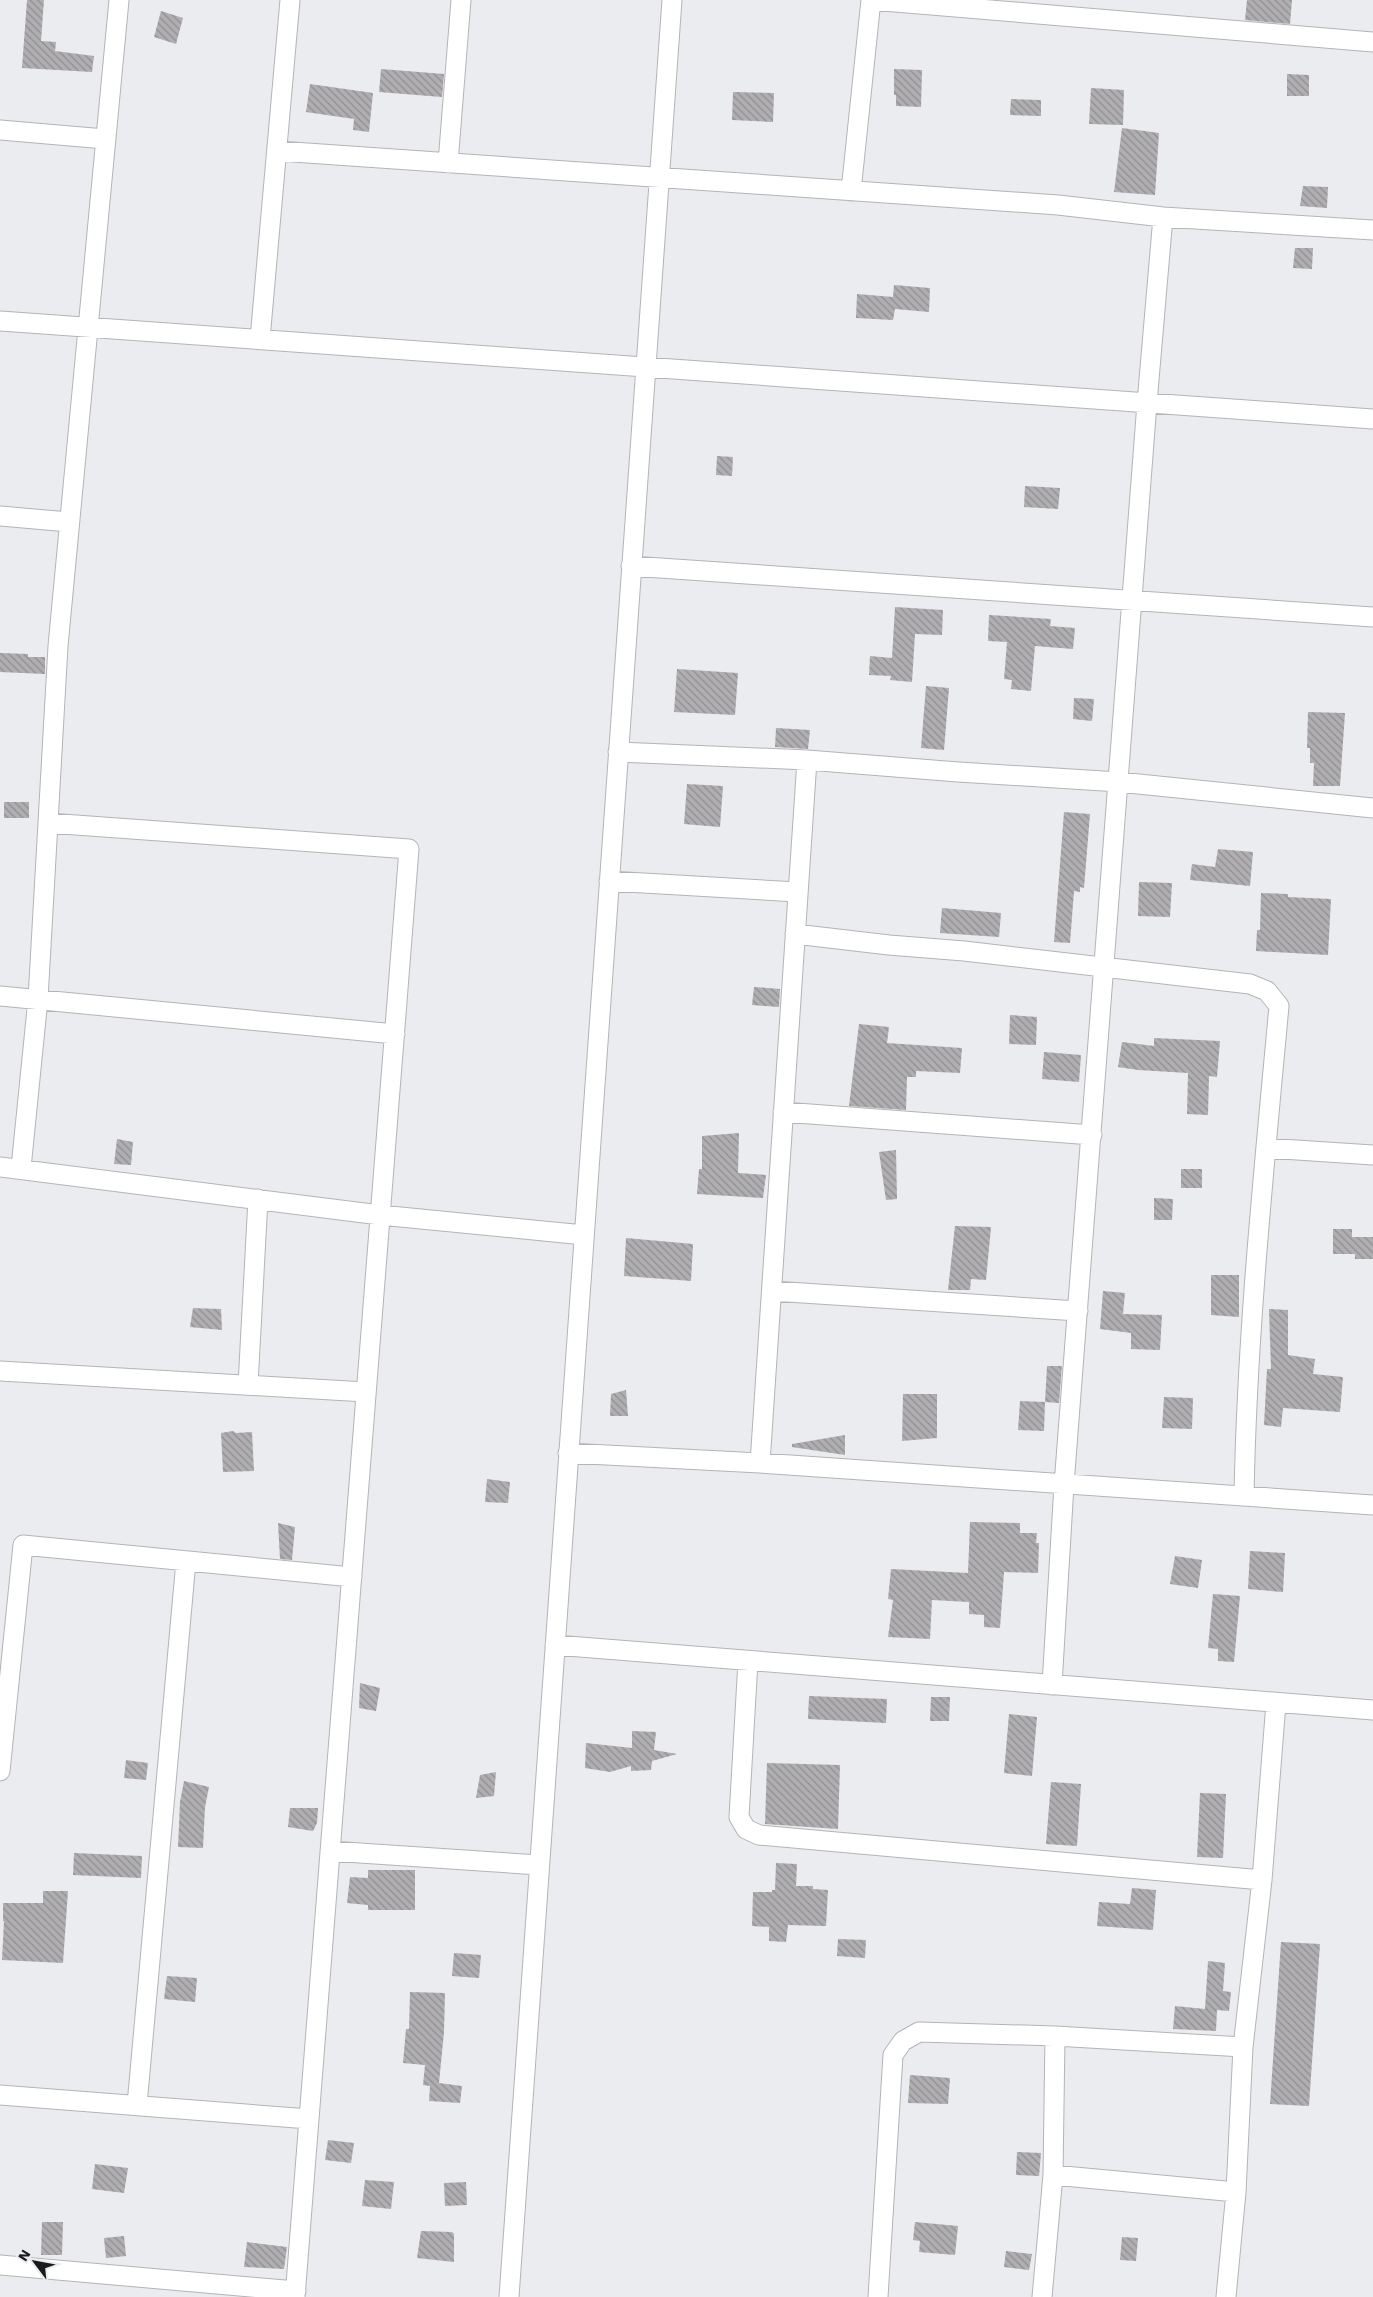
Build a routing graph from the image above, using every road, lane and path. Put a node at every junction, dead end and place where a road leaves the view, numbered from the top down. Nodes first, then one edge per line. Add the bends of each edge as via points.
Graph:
1 (119, 0) edge
2 (290, 0) edge
3 (461, 0) edge
4 (672, 0) edge
5 (871, 0) edge
6 (1373, 42) edge
7 (0, 130) edge
8 (105, 139) junction
9 (278, 151) junction
10 (448, 163) junction
11 (659, 178) junction
12 (851, 191) junction
13 (1164, 217) junction
14 (1373, 230) edge
15 (0, 321) edge
16 (87, 327) junction
17 (260, 339) junction
18 (646, 367) junction
19 (1147, 403) junction
20 (1373, 419) edge
21 (0, 516) edge
22 (69, 522) junction
23 (631, 566) junction
24 (1133, 601) junction
25 (1373, 617) edge
26 (618, 752) junction
27 (807, 760) junction
28 (1119, 782) junction
29 (1373, 808) edge
30 (48, 823) junction
31 (609, 881) junction
32 (798, 892) junction
33 (795, 934) junction
34 (1105, 968) junction
35 (0, 996) edge
36 (38, 999) junction
37 (394, 1034) junction
38 (784, 1112) junction
39 (1092, 1135) junction
40 (1266, 1148) junction
41 (1373, 1155) edge
42 (0, 1166) edge
43 (21, 1168) junction
44 (258, 1199) junction
45 (380, 1215) junction
46 (584, 1235) junction
47 (772, 1291) junction
48 (1078, 1311) junction
49 (0, 1371) edge
50 (248, 1385) junction
51 (366, 1392) junction
52 (568, 1453) junction
53 (760, 1463) junction
54 (1064, 1485) junction
55 (1244, 1496) junction
56 (1373, 1504) edge
57 (186, 1561) junction
58 (352, 1577) junction
59 (555, 1645) junction
60 (748, 1661) junction
61 (1052, 1685) junction
62 (1276, 1703) junction
63 (1373, 1710) edge
64 (0, 1771) edge
65 (330, 1851) junction
66 (539, 1865) junction
67 (1262, 1880) junction
68 (1055, 2036) junction
69 (1243, 2047) junction
70 (0, 2094) edge
71 (137, 2104) junction
72 (310, 2119) junction
73 (1053, 2175) junction
74 (1236, 2192) junction
75 (0, 2265) edge
76 (296, 2294) edge
77 (508, 2297) edge
78 (878, 2297) edge
79 (1042, 2297) edge
80 (1226, 2297) edge

1 - 8 street
2 - 9 street
3 - 10 street
4 - 11 street
5 - 6 street
5 - 12 street
7 - 8 street
8 - 16 street
9 - 10 street
9 - 17 street
10 - 11 street
11 - 12 street
11 - 18 street
12 - 13 street via 1058,205
13 - 14 street
13 - 19 street
15 - 16 street
16 - 17 street
16 - 22 street
17 - 18 street
18 - 19 street
18 - 23 street
19 - 20 street
19 - 24 street
21 - 22 street
22 - 30 street
23 - 24 street
23 - 26 street
24 - 25 street
24 - 28 street
26 - 27 street
26 - 31 street
27 - 28 street
27 - 32 street
28 - 29 street
28 - 34 street
30 - 36 street
30 - 37 street via 409,849
31 - 32 street
31 - 46 street
32 - 33 street
33 - 34 street
33 - 38 street
34 - 39 street
34 - 40 street via 1250,984 1267,991 1279,1006
35 - 36 street
36 - 37 street
36 - 43 street
37 - 45 street
38 - 39 street
38 - 47 street
39 - 48 street
40 - 41 street
40 - 55 street via 1245,1430
42 - 43 street
43 - 44 street
44 - 45 street
44 - 50 street
45 - 46 street
45 - 51 street
46 - 52 street
47 - 48 street
47 - 53 street
48 - 54 street
49 - 50 street
50 - 51 street
51 - 58 street
52 - 53 street
52 - 59 street
53 - 54 street
54 - 55 street
54 - 61 street
55 - 56 street
57 - 58 street
57 - 64 street via 22,1545
57 - 71 street
58 - 65 street
59 - 60 street
59 - 66 street
60 - 61 street
60 - 67 street via 738,1817 746,1829 759,1835
61 - 62 street
62 - 63 street
62 - 67 street
65 - 66 street
65 - 72 street
66 - 77 street
67 - 69 street
68 - 69 street
68 - 73 street
68 - 78 street via 919,2032 903,2041 893,2055
69 - 74 street
70 - 71 street
71 - 72 street
72 - 76 street
73 - 74 street
73 - 79 street
74 - 80 street
75 - 76 street

